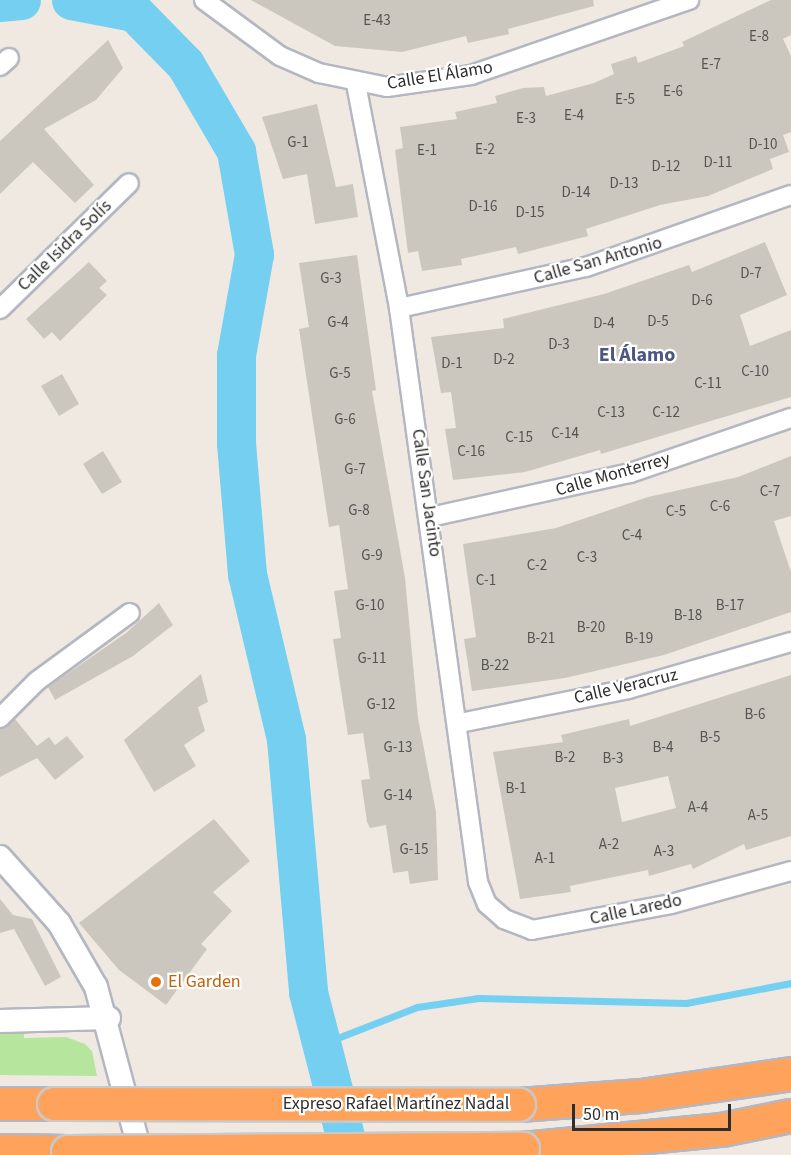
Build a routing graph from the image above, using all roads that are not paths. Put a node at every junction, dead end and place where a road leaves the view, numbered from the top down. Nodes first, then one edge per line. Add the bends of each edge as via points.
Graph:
1 (204, 0) edge
2 (688, 0) edge
3 (356, 84) junction
4 (129, 183) dead end
5 (791, 195) edge
6 (399, 308) junction
7 (0, 309) edge
8 (791, 418) edge
9 (430, 517) junction
10 (130, 613) dead end
11 (791, 642) edge
12 (0, 718) edge
13 (460, 723) junction
14 (0, 857) edge
15 (791, 871) edge
16 (487, 904) joint
17 (109, 1018) junction
18 (0, 1022) edge
19 (791, 1074) edge
20 (0, 1104) edge
21 (791, 1116) edge
22 (0, 1151) edge
23 (141, 1155) edge

1 - 3 street, Calle El Álamo via 280,56
2 - 3 street, Calle El Álamo via 471,75 387,87
3 - 6 street, Calle San Jacinto
4 - 7 street, Calle Isidra Solís
5 - 6 street, Calle San Antonio via 586,267
6 - 9 street, Calle San Jacinto
8 - 9 street, Calle Monterrey via 630,473
9 - 13 street, Calle San Jacinto
10 - 12 street via 37,681
11 - 13 street, Calle Veracruz via 628,689
13 - 16 street, Calle San Jacinto via 478,882
14 - 17 street via 59,923
15 - 16 street, Calle Laredo via 671,904 532,930 504,919
17 - 18 street
17 - 23 street
19 - 20 highway, Expreso Rafael Martínez Nadal, bridge via 640,1096 519,1105
21 - 22 highway, bridge via 722,1130 523,1149

